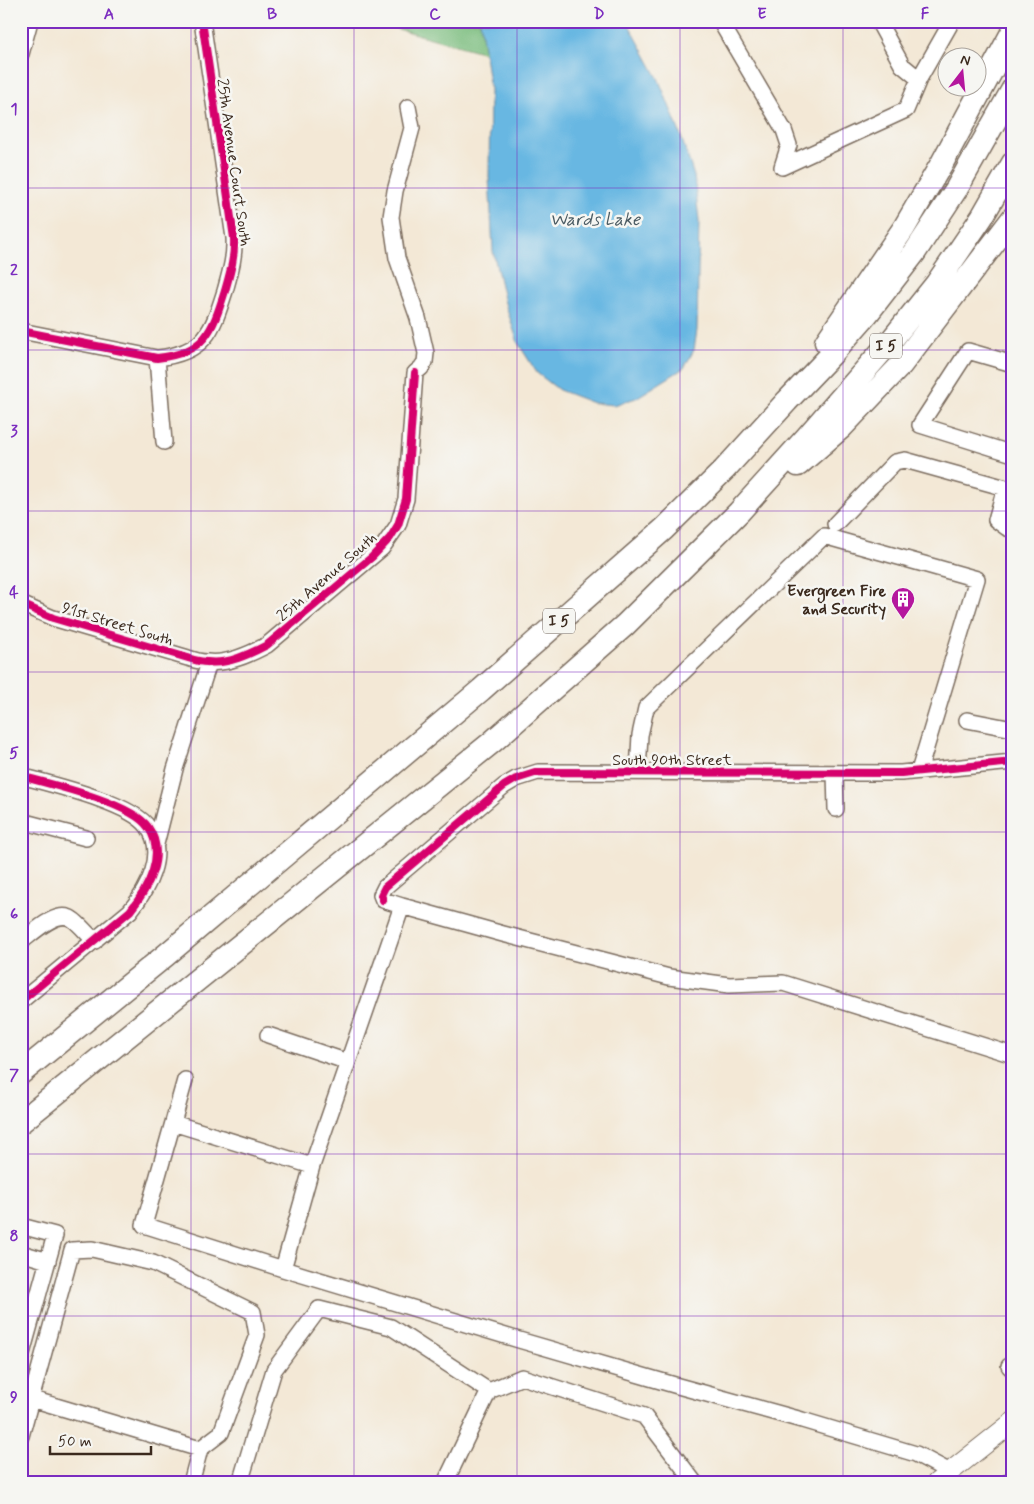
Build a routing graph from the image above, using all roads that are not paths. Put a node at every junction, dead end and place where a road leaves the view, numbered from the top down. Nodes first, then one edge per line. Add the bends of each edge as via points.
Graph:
1 (30, 21) edge
2 (202, 21) edge
3 (720, 21) edge
4 (878, 21) edge
5 (952, 21) edge
6 (1013, 30) edge
7 (21, 54) edge
8 (919, 79) junction
9 (1013, 89) edge
10 (408, 107) dead end
11 (1013, 163) edge
12 (1013, 218) edge
13 (21, 331) edge
14 (157, 358) junction
15 (1013, 364) edge
16 (787, 401) junction
17 (164, 442) dead end
18 (1013, 454) edge
19 (1009, 489) edge
20 (739, 512) junction
21 (835, 524) dead end
22 (1013, 530) edge
23 (21, 604) edge
24 (209, 663) junction
25 (967, 720) dead end
26 (1013, 729) edge
27 (1013, 762) edge
28 (919, 771) junction
29 (638, 772) junction
30 (835, 773) junction
31 (21, 776) edge
32 (836, 808) dead end
33 (21, 821) edge
34 (86, 838) dead end
35 (156, 844) junction
36 (402, 906) junction
37 (95, 941) junction
38 (21, 942) edge
39 (21, 1001) edge
40 (268, 1035) dead end
41 (1013, 1055) edge
42 (348, 1062) junction
43 (21, 1074) edge
44 (185, 1080) dead end
45 (21, 1122) edge
46 (173, 1123) junction
47 (312, 1166) junction
48 (21, 1226) edge
49 (21, 1253) edge
50 (48, 1261) junction
51 (283, 1269) junction
52 (21, 1357) edge
53 (489, 1390) junction
54 (32, 1399) junction
55 (1013, 1422) edge
56 (21, 1436) edge
57 (200, 1449) junction
58 (943, 1477) edge
59 (1013, 1478) edge
60 (692, 1482) edge
61 (191, 1483) edge
62 (240, 1483) edge
63 (445, 1483) edge
64 (1007, 1483) edge

1 - 7 street
2 - 14 street, 25th Avenue Court South via 235,250 215,322 207,335 187,351
3 - 8 street via 784,130 789,145 782,167 906,110
4 - 8 street via 902,65
5 - 8 street
6 - 16 highway via 904,228
9 - 16 highway, I 5 via 957,188 915,252 861,321
10 - 24 street, 25th Avenue South via 412,128 391,217 397,258 418,318 426,353 422,368 415,373 406,499 400,519 382,548 267,645 238,658
11 - 20 highway, I 5 via 982,217 937,283 862,374
12 - 20 highway via 901,365 842,426
13 - 14 street
14 - 17 street
15 - 18 street via 968,351 920,425
16 - 43 highway, I 5 via 664,529 481,690
19 - 21 street via 904,460 895,462
19 - 22 street via 996,520
20 - 45 highway, I 5 via 625,625 491,743
23 - 24 street, 91st Street South via 53,618
24 - 35 street
25 - 26 street
27 - 28 street, South 90th Street
28 - 29 street via 977,579 824,536 646,708 640,735
28 - 30 street, South 90th Street
29 - 30 street, South 90th Street
29 - 36 street, South 90th Street via 538,772 516,779 385,888 381,894 383,900
30 - 32 street
31 - 35 street via 124,809 149,827
33 - 34 street
35 - 37 street via 152,873 138,902
36 - 41 street via 670,977 728,985 782,983
36 - 42 street
37 - 38 street via 72,918 62,916 54,918
37 - 39 street
40 - 42 street
42 - 47 street
44 - 46 street
46 - 47 street
46 - 51 street via 144,1226
47 - 51 street
48 - 50 street via 55,1235
49 - 50 street
50 - 52 street
51 - 58 street via 916,1454
53 - 60 street via 522,1377 644,1416
53 - 62 street via 391,1327 320,1309 274,1370
53 - 63 street
54 - 56 street
54 - 57 street
54 - 57 street via 72,1250 92,1249 153,1263 253,1312 257,1336 221,1433
55 - 58 main road
57 - 61 street
59 - 64 street

